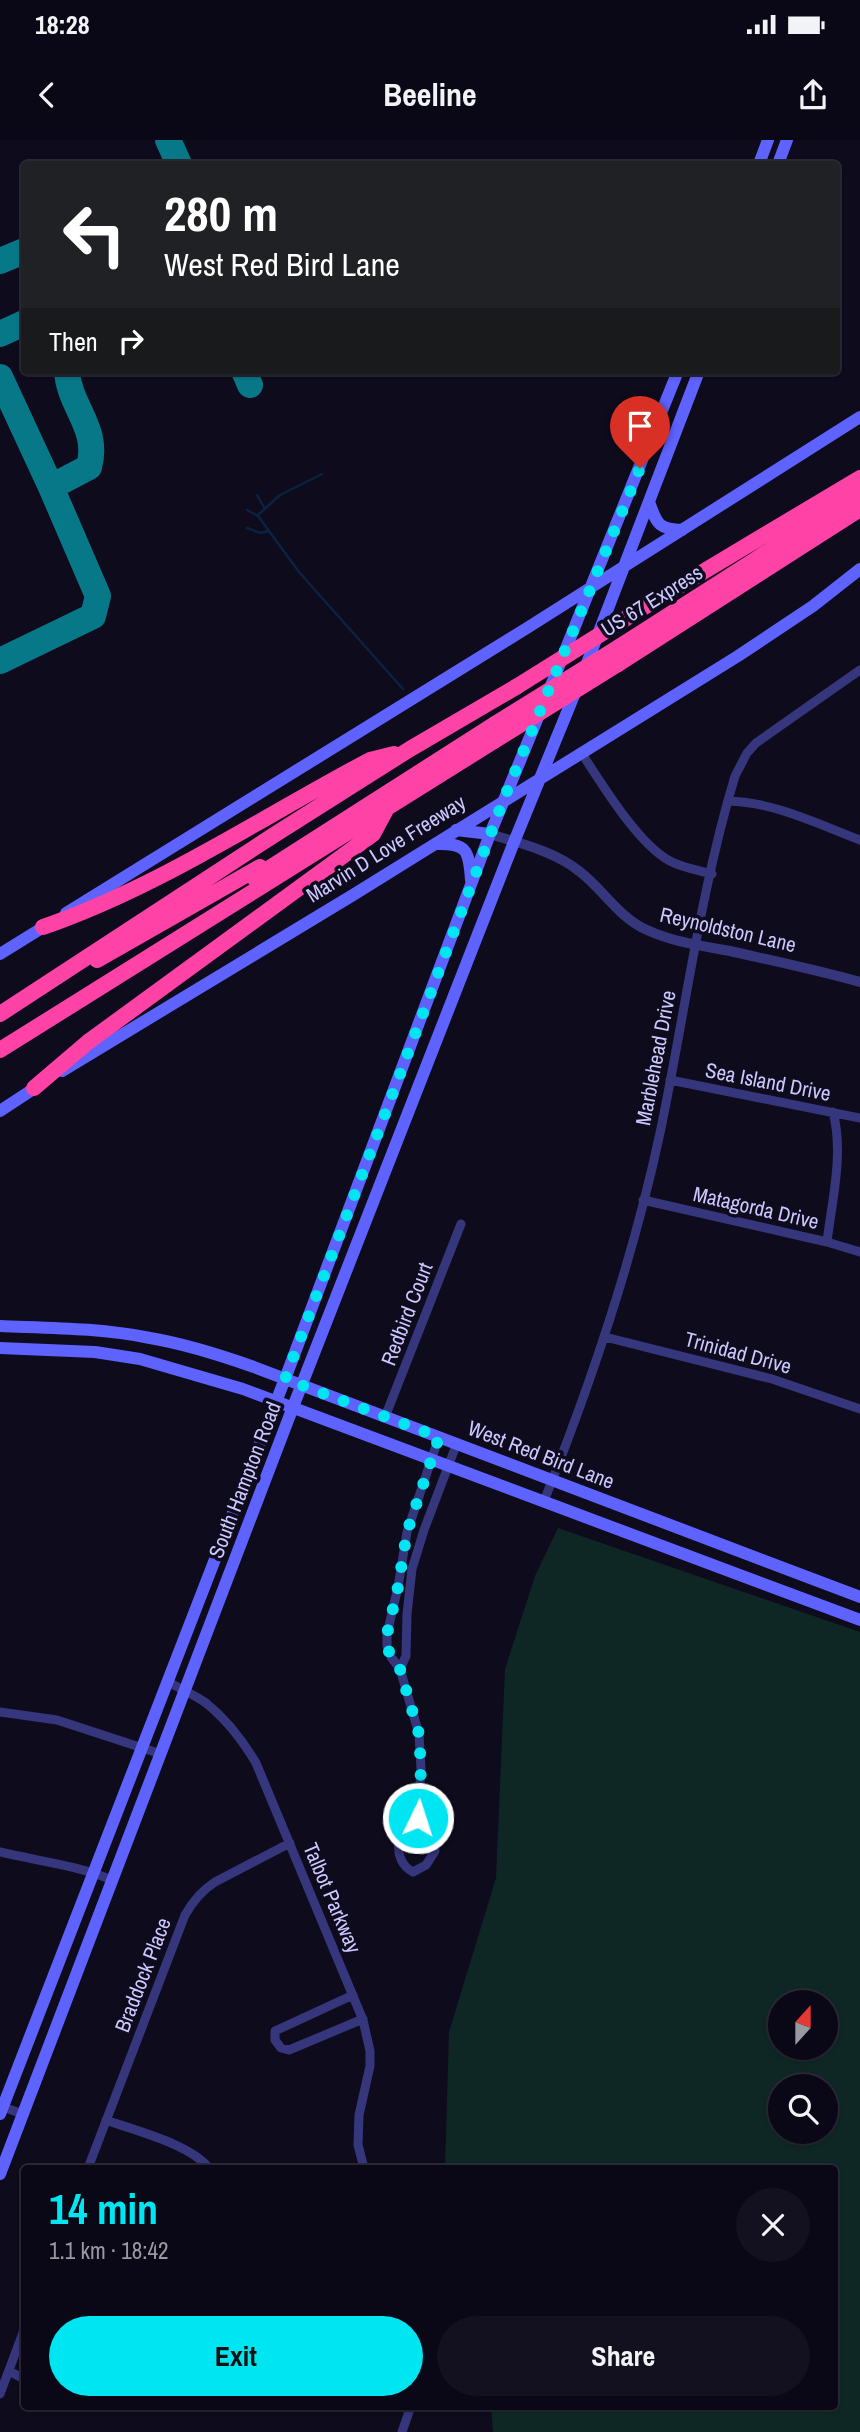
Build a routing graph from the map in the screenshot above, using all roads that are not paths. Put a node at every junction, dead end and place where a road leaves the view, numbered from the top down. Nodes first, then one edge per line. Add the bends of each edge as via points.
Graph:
1 (768, 140) edge
2 (787, 140) edge
3 (760, 161) edge
4 (779, 161) edge
5 (676, 375) edge
6 (697, 375) edge
7 (860, 417) edge
8 (860, 478) edge
9 (860, 494) edge
10 (649, 502) junction
11 (860, 509) edge
12 (682, 530) junction
13 (625, 565) junction
14 (860, 569) edge
15 (592, 585) junction
16 (860, 670) edge
17 (410, 749) junction
18 (581, 752) junction
19 (540, 778) junction
20 (394, 787) junction
21 (503, 801) junction
22 (728, 801) junction
23 (388, 806) junction
24 (456, 830) junction
25 (490, 834) junction
26 (860, 840) edge
27 (514, 842) junction
28 (435, 844) junction
29 (712, 874) junction
30 (472, 885) junction
31 (43, 927) junction
32 (696, 944) junction
33 (0, 954) edge
34 (860, 982) edge
35 (32, 994) junction
36 (0, 1014) edge
37 (25, 1036) junction
38 (0, 1051) edge
39 (405, 1063) junction
40 (425, 1070) junction
41 (670, 1080) junction
42 (34, 1088) junction
43 (0, 1111) edge
44 (833, 1112) junction
45 (384, 1117) junction
46 (860, 1118) edge
47 (404, 1124) junction
48 (643, 1200) junction
49 (461, 1224) dead end
50 (827, 1242) junction
51 (860, 1252) edge
52 (0, 1326) edge
53 (77, 1329) junction
54 (606, 1337) junction
55 (0, 1348) edge
56 (75, 1351) junction
57 (285, 1379) junction
58 (302, 1385) junction
59 (277, 1401) junction
60 (293, 1407) junction
61 (860, 1409) edge
62 (385, 1417) junction
63 (439, 1437) junction
64 (457, 1443) junction
65 (431, 1458) junction
66 (448, 1464) junction
67 (553, 1479) junction
68 (587, 1493) junction
69 (544, 1501) junction
70 (579, 1514) junction
71 (410, 1524) junction
72 (424, 1530) junction
73 (412, 1574) junction
74 (400, 1575) junction
75 (860, 1597) edge
76 (407, 1614) junction
77 (390, 1617) junction
78 (860, 1619) edge
79 (400, 1669) junction
80 (167, 1681) junction
81 (185, 1691) junction
82 (0, 1712) edge
83 (141, 1747) junction
84 (161, 1754) junction
85 (418, 1818) junction
86 (290, 1843) junction
87 (0, 1852) edge
88 (93, 1872) junction
89 (112, 1880) junction
90 (46, 1994) junction
91 (353, 1995) junction
92 (66, 2001) junction
93 (363, 2019) junction
94 (1, 2109) edge
95 (23, 2114) junction
96 (106, 2120) junction
97 (89, 2165) edge
98 (206, 2165) edge
99 (363, 2165) edge
100 (0, 2174) edge
101 (21, 2338) edge
102 (9, 2371) junction
103 (21, 2377) edge
104 (0, 2394) edge
105 (410, 2410) edge
106 (402, 2432) edge

1 - 3 main road
2 - 4 main road
5 - 15 main road, South Hampton Road
6 - 10 main road, South Hampton Road
7 - 12 main road
8 - 17 highway, bridge
9 - 20 highway, US 67 Express, bridge
10 - 12 main road via 659,525
10 - 13 main road, South Hampton Road
11 - 23 highway, Marvin D Love Freeway, bridge
12 - 13 main road
13 - 15 main road
13 - 19 main road, South Hampton Road
14 - 18 main road, Marvin D Love Freeway via 813,607
15 - 21 main road, South Hampton Road
15 - 31 main road
16 - 22 street, Marblehead Drive via 756,743 740,764
17 - 31 highway via 370,760 185,863 89,911
17 - 35 highway
18 - 19 main road, Marvin D Love Freeway
18 - 29 street via 628,821 659,854
19 - 21 main road, Marvin D Love Freeway
19 - 27 main road, South Hampton Road
20 - 35 highway via 130,944
20 - 37 highway via 43,1015
21 - 24 main road, Marvin D Love Freeway
21 - 25 main road, South Hampton Road
22 - 26 street via 781,810
22 - 29 street, Marblehead Drive
23 - 37 highway, Marvin D Love Freeway
23 - 42 highway via 373,834 88,1042
24 - 25 main road
24 - 28 main road, Marvin D Love Freeway
25 - 27 street, Reynoldston Lane
25 - 30 main road, South Hampton Road
27 - 32 street, Reynoldston Lane via 576,869 624,917 645,930
27 - 40 main road, South Hampton Road
28 - 30 main road via 454,844 466,852
28 - 42 main road, Marvin D Love Freeway
29 - 32 street, Marblehead Drive
30 - 39 main road, South Hampton Road
31 - 33 main road
32 - 34 street, Reynoldston Lane
32 - 41 street, Marblehead Drive
35 - 36 highway
37 - 38 highway, Marvin D Love Freeway
39 - 40 main road
39 - 45 main road, South Hampton Road
40 - 47 main road, South Hampton Road
41 - 44 street, Sea Island Drive
41 - 48 street, Marblehead Drive
42 - 43 main road, Marvin D Love Freeway
44 - 46 street, Sea Island Drive
44 - 50 street via 838,1157
45 - 47 main road
45 - 57 main road, South Hampton Road
47 - 58 main road, South Hampton Road
48 - 50 street, Matagorda Drive
48 - 54 street, Marblehead Drive
49 - 62 street, Redbird Court
50 - 51 street, Matagorda Drive
52 - 53 main road, West Red Bird Lane
53 - 56 main road
53 - 57 main road, West Red Bird Lane via 202,1349
54 - 61 street, Trinidad Drive via 772,1379
54 - 67 street, Marblehead Drive
55 - 56 main road, West Red Bird Lane
56 - 59 main road, West Red Bird Lane via 160,1364
57 - 58 main road, West Red Bird Lane
57 - 59 main road, South Hampton Road
58 - 60 main road, South Hampton Road
58 - 62 main road, West Red Bird Lane
59 - 60 main road, West Red Bird Lane
59 - 80 main road, South Hampton Road
60 - 65 main road, West Red Bird Lane
60 - 81 main road, South Hampton Road
62 - 63 main road, West Red Bird Lane
63 - 64 main road, West Red Bird Lane
63 - 65 street
64 - 66 street
64 - 67 main road, West Red Bird Lane
65 - 66 main road, West Red Bird Lane
65 - 71 street
66 - 69 main road, West Red Bird Lane
66 - 72 street
67 - 68 main road, West Red Bird Lane
67 - 69 street, Marblehead Drive
68 - 70 main road
68 - 75 main road, West Red Bird Lane
69 - 70 main road, West Red Bird Lane
70 - 78 main road, West Red Bird Lane
71 - 72 street
71 - 74 street
72 - 73 street
73 - 74 street
73 - 76 street
74 - 77 street
76 - 77 street
76 - 79 street via 406,1656
77 - 79 street via 387,1646
79 - 85 street via 419,1734
80 - 81 street, Talbot Parkway
80 - 83 main road, South Hampton Road
81 - 84 main road, South Hampton Road
81 - 86 street, Talbot Parkway via 235,1730 247,1747
82 - 83 street via 57,1720
83 - 84 street
83 - 88 main road, South Hampton Road
84 - 89 main road, South Hampton Road
85 - 85 street via 404,1830 397,1849 401,1862 413,1872 426,1865 435,1851 430,1831
86 - 91 street, Talbot Parkway
86 - 96 street, Braddock Place via 215,1882 191,1904
87 - 88 street
88 - 89 street
88 - 90 main road, South Hampton Road
89 - 92 main road, South Hampton Road
90 - 92 main road
90 - 94 main road, South Hampton Road
91 - 93 street, Talbot Parkway
91 - 93 street via 275,2031 275,2040 289,2050
92 - 95 main road, South Hampton Road
93 - 99 street, Talbot Parkway via 370,2051 359,2115 358,2145
94 - 95 street
95 - 100 main road, South Hampton Road
96 - 97 street, Braddock Place
96 - 98 street via 185,2150
101 - 102 street
102 - 103 street
102 - 104 street
105 - 106 street

